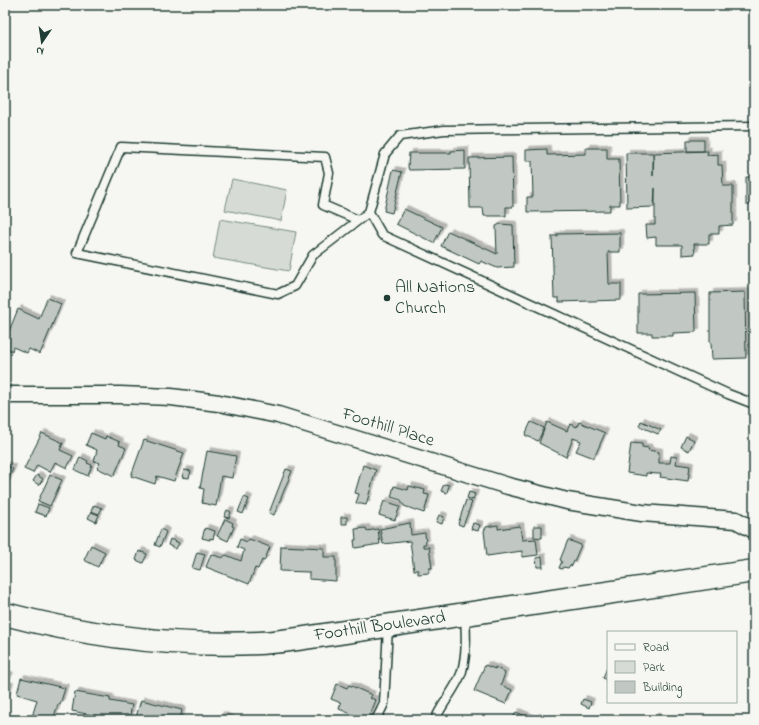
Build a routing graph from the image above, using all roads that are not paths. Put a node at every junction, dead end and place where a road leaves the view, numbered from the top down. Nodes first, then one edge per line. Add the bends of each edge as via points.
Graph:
1 (754, 126) edge
2 (369, 212) junction
3 (358, 220) junction
4 (5, 395) edge
5 (754, 404) edge
6 (754, 530) edge
7 (754, 571) edge
8 (5, 614) edge
9 (465, 614) junction
10 (388, 626) junction
11 (376, 720) edge
12 (435, 720) edge

1 - 2 lane via 444,130 400,136 385,154
2 - 3 lane
2 - 5 lane via 382,235
3 - 3 lane via 313,255 295,286 278,294 76,253 121,147 325,157 329,173 323,205
4 - 6 street, Foothill Place via 120,395 219,403 278,415 508,486 567,501 642,513 736,520
7 - 9 main road, Foothill Boulevard
8 - 10 main road, Foothill Boulevard via 104,635 180,643 260,643
9 - 10 main road, Foothill Boulevard
9 - 12 lane via 466,640 462,672
10 - 11 lane via 384,704

